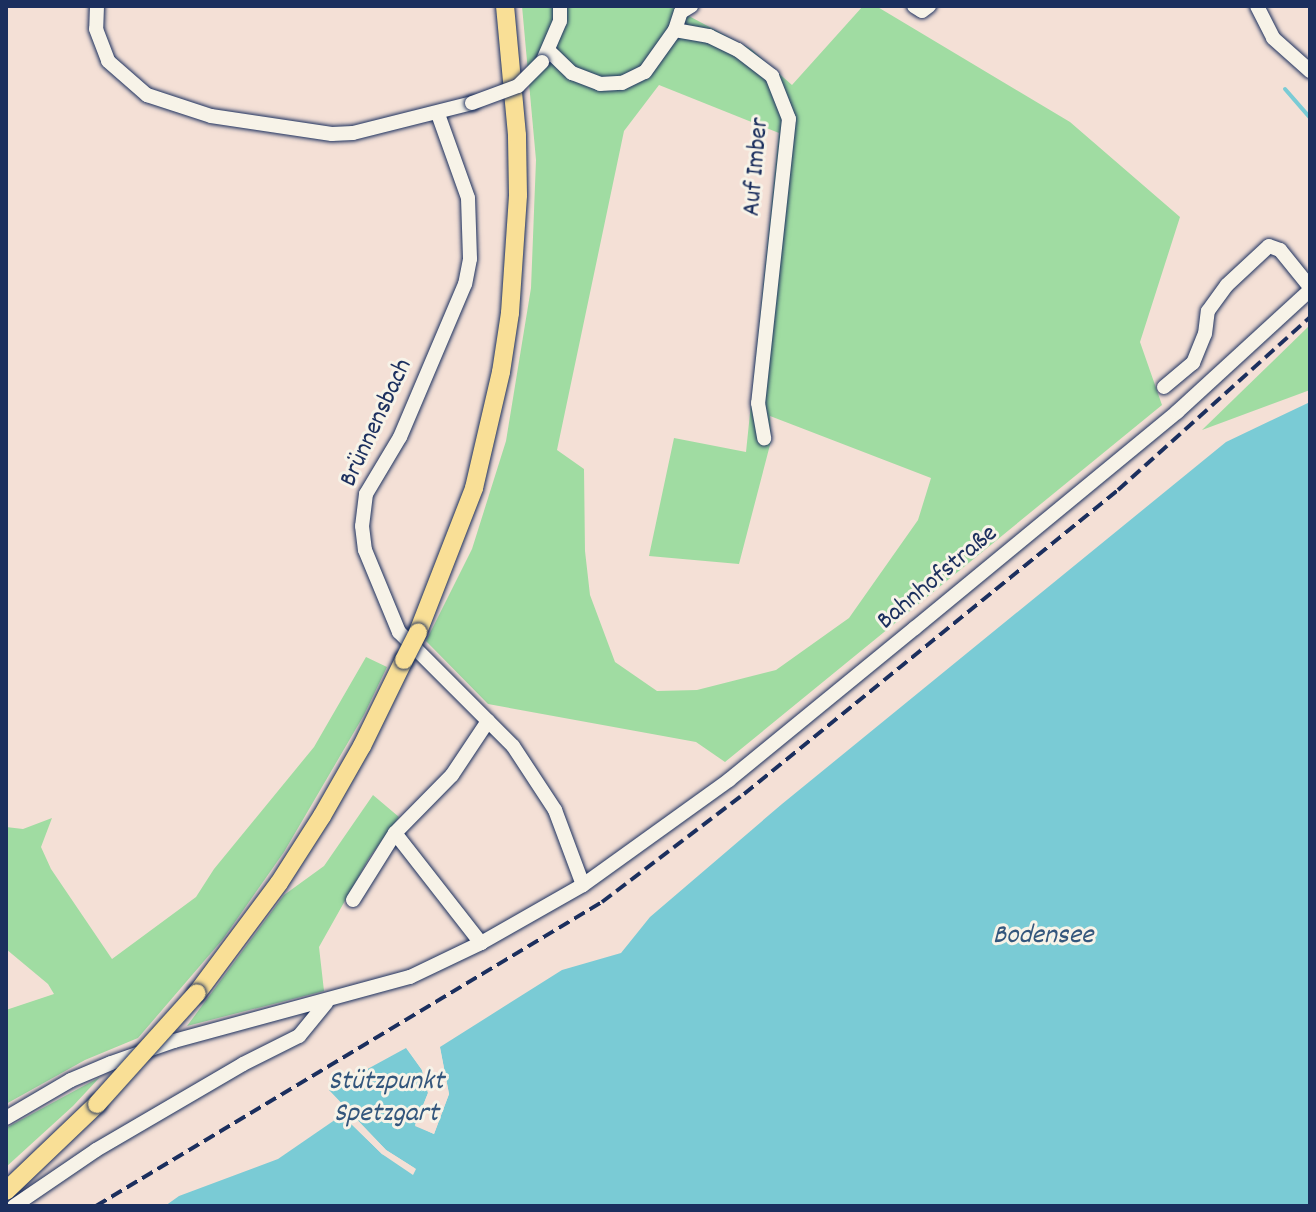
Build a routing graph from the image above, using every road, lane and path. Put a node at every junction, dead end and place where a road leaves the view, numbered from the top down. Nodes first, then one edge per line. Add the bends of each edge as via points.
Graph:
1 (97, 6) edge
2 (505, 6) edge
3 (560, 6) edge
4 (691, 6) edge
5 (914, 6) edge
6 (929, 6) edge
7 (1257, 6) edge
8 (675, 30) junction
9 (545, 57) junction
10 (1310, 71) edge
11 (438, 114) junction
12 (1310, 289) edge
13 (1164, 387) dead end
14 (764, 438) dead end
15 (488, 721) junction
16 (395, 833) junction
17 (583, 885) junction
18 (353, 900) dead end
19 (481, 943) junction
20 (326, 1003) junction
21 (6, 1118) edge
22 (6, 1191) edge
23 (14, 1206) edge

1 - 11 street via 96,29 108,61 147,95 211,116 332,134
2 - 22 main road, bridge via 517,135 510,313 474,488 418,632 362,746 279,883 197,993 97,1104
3 - 9 street via 560,21
4 - 8 street via 681,12
5 - 6 street via 922,11
7 - 10 street via 1273,38
8 - 9 street via 645,72 622,83 600,84
8 - 14 street, Auf Imber via 709,36 772,76 789,119 758,403
9 - 11 street, bridge via 518,86
11 - 15 street, Brünnensbach via 468,198 470,259 465,284 400,437 366,494 362,526 365,550 399,632
12 - 13 street via 1280,250 1269,246 1227,285 1208,311 1193,363
12 - 17 street, Bahnhofstraße via 1148,436 729,780
15 - 16 street via 452,775
15 - 17 street, Brünnensbach via 513,746 555,810
16 - 18 street
16 - 19 street
17 - 19 street, Bahnhofstraße
19 - 20 street, Bahnhofstraße via 410,977
20 - 21 street, Bahnhofstraße via 174,1041 111,1063
20 - 23 street via 299,1036 96,1150

